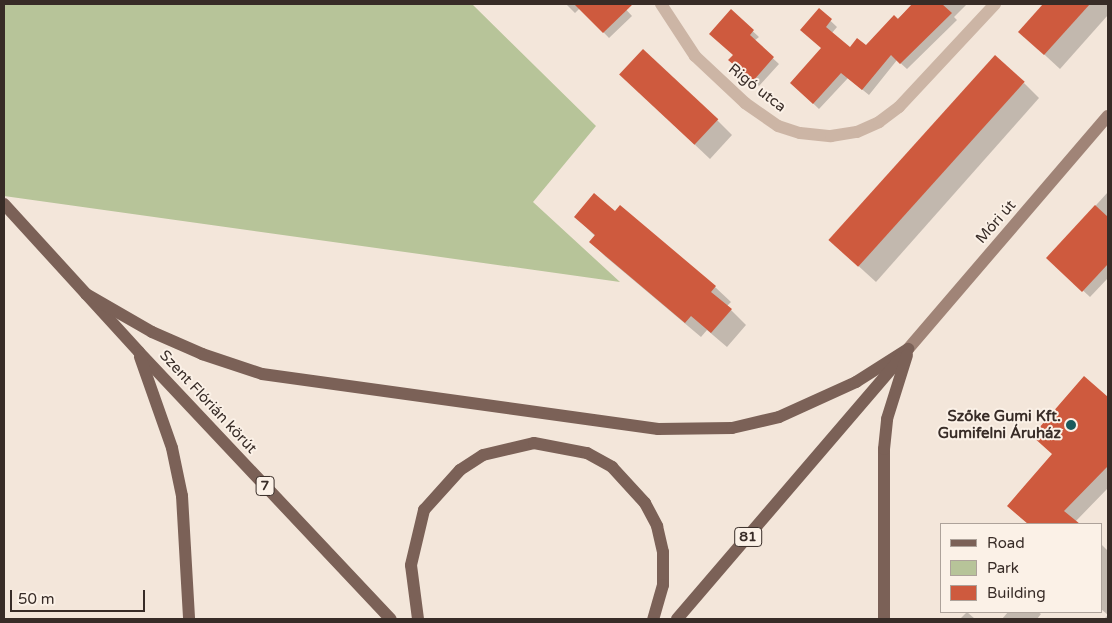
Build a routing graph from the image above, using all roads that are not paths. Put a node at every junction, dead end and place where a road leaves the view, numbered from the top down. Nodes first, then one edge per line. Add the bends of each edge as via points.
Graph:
1 (661, 4) edge
2 (995, 4) edge
3 (1108, 116) edge
4 (4, 204) edge
5 (86, 294) junction
6 (908, 350) junction
7 (139, 352) junction
8 (189, 619) edge
9 (392, 619) edge
10 (418, 619) edge
11 (653, 619) edge
12 (677, 619) edge
13 (884, 619) edge

1 - 2 street, Rigó utca via 696,56 745,103 778,126 800,133 831,136 857,132 879,122 922,85
3 - 6 main road, Móri út
4 - 5 main road, Szent Flórián körút / 7
5 - 6 main road via 160,336 262,374 658,429 732,428 779,416 856,382
5 - 7 main road, Szent Flórián körút / 7
6 - 12 main road, 81
6 - 13 main road via 887,419 884,449
7 - 8 main road via 172,448 182,496
7 - 9 main road, Szent Flórián körút / 7
10 - 11 main road via 411,565 424,510 460,470 483,455 534,443 587,453 612,467 631,484 645,503 657,526 663,552 663,585

